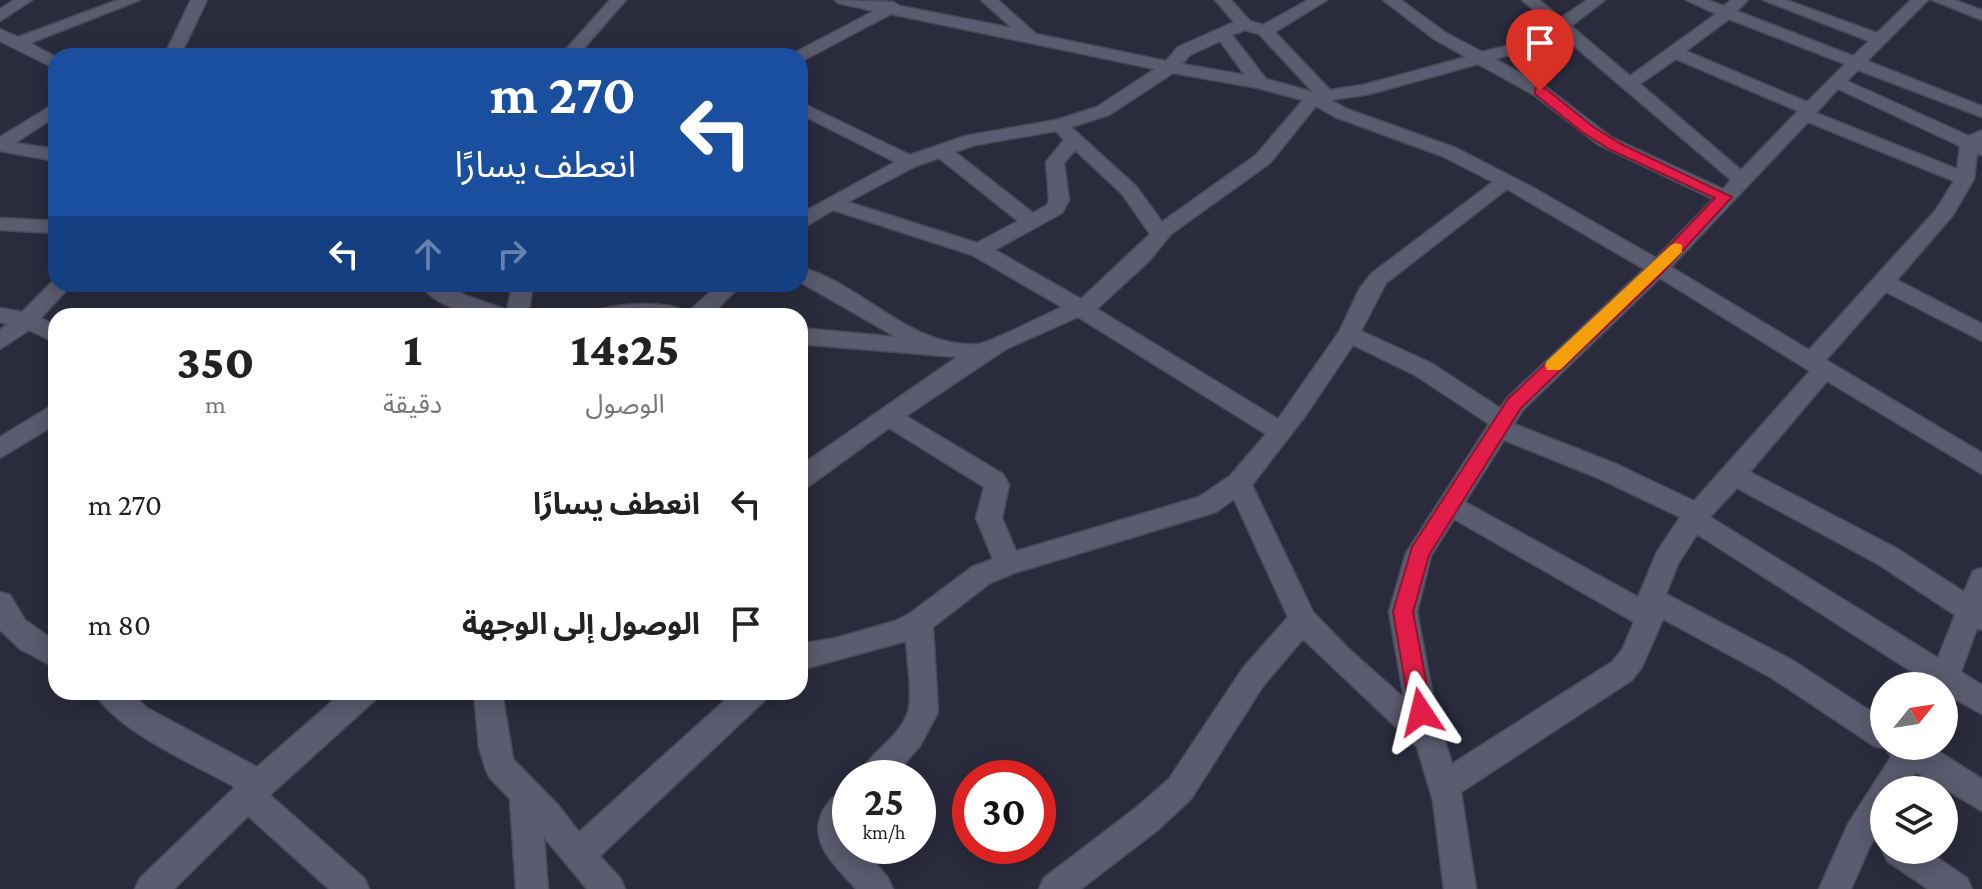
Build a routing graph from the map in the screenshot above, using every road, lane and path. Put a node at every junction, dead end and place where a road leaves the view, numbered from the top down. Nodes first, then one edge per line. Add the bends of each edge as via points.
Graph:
1 (24, 0) edge
2 (132, 0) edge
3 (199, 0) edge
4 (618, 0) edge
5 (843, 0) edge
6 (907, 0) edge
7 (989, 0) edge
8 (1223, 0) edge
9 (1319, 0) edge
10 (1391, 0) edge
11 (1530, 0) edge
12 (1597, 0) edge
13 (1694, 0) edge
14 (1740, 0) edge
15 (1771, 0) edge
16 (1920, 0) edge
17 (1940, 0) edge
18 (890, 9) junction
19 (1726, 13) junction
20 (1982, 15) edge
21 (0, 16) edge
22 (1244, 24) junction
23 (1561, 26) junction
24 (1265, 31) junction
25 (1222, 33) junction
26 (0, 34) edge
27 (1034, 39) junction
28 (1880, 39) junction
29 (16, 43) junction
30 (176, 48) edge
31 (575, 48) edge
32 (1674, 52) junction
33 (808, 53) edge
34 (1479, 59) junction
35 (48, 60) edge
36 (1857, 61) junction
37 (1170, 67) junction
38 (1836, 82) junction
39 (1260, 83) junction
40 (1629, 84) junction
41 (1320, 97) junction
42 (808, 111) edge
43 (1806, 112) junction
44 (1982, 112) edge
45 (48, 113) edge
46 (1067, 132) junction
47 (1978, 143) edge
48 (0, 146) edge
49 (941, 150) junction
50 (48, 154) edge
51 (909, 162) junction
52 (1741, 179) junction
53 (1965, 179) junction
54 (1506, 181) junction
55 (1725, 197) junction
56 (831, 203) junction
57 (808, 219) edge
58 (1031, 221) junction
59 (0, 224) edge
60 (48, 227) edge
61 (1160, 234) junction
62 (979, 250) junction
63 (1658, 268) junction
64 (808, 277) edge
65 (1884, 282) junction
66 (54, 292) edge
67 (444, 292) edge
68 (723, 292) edge
69 (479, 308) edge
70 (706, 308) edge
71 (1081, 309) junction
72 (0, 315) edge
73 (27, 320) junction
74 (48, 331) edge
75 (1982, 333) edge
76 (1349, 334) junction
77 (808, 337) edge
78 (0, 341) edge
79 (929, 346) junction
80 (983, 352) junction
81 (1818, 366) junction
82 (888, 416) junction
83 (48, 417) edge
84 (1501, 425) junction
85 (1281, 432) junction
86 (0, 449) edge
87 (1982, 465) edge
88 (808, 473) edge
89 (1734, 475) junction
90 (1239, 483) junction
91 (1450, 505) junction
92 (1695, 516) junction
93 (1008, 564) junction
94 (1982, 579) edge
95 (0, 603) edge
96 (1650, 608) junction
97 (1975, 614) edge
98 (1303, 620) junction
99 (919, 622) junction
100 (48, 651) edge
101 (808, 654) edge
102 (1928, 672) edge
103 (1948, 672) edge
104 (1958, 689) edge
105 (118, 700) edge
106 (355, 700) edge
107 (493, 700) edge
108 (745, 700) edge
109 (1982, 701) edge
110 (1870, 727) edge
111 (1429, 739) junction
112 (888, 760) edge
113 (1927, 760) edge
114 (1444, 786) junction
115 (254, 790) junction
116 (525, 794) junction
117 (1982, 796) edge
118 (1870, 840) edge
119 (577, 855) junction
120 (856, 864) edge
121 (1919, 864) edge
122 (151, 889) edge
123 (353, 889) edge
124 (532, 889) edge
125 (609, 889) edge
126 (877, 889) edge
127 (1055, 889) edge
128 (1460, 889) edge
129 (1835, 889) edge
130 (1956, 889) edge

1 - 21 street
2 - 29 street
3 - 30 street
4 - 31 street
5 - 18 street
6 - 18 street
7 - 27 street
8 - 22 street
9 - 24 street
10 - 34 street
11 - 23 street
12 - 23 street
13 - 19 street
14 - 19 street
15 - 28 street
16 - 28 street
17 - 20 street
18 - 27 street
18 - 33 street
19 - 32 street
19 - 36 street
22 - 24 street
22 - 25 street
23 - 34 street via 1521,47
23 - 40 street
24 - 41 street
25 - 37 street via 1176,57
25 - 39 street
26 - 29 street
27 - 37 street
28 - 36 street
29 - 35 street
32 - 40 street
32 - 43 street
34 - 41 street
34 - 55 street via 1540,91 1616,147
36 - 38 street
36 - 44 street
37 - 39 street
37 - 46 street
38 - 43 street
38 - 47 street
39 - 41 street
40 - 52 street
41 - 54 street via 1341,113 1449,152
41 - 61 street via 1263,159
42 - 51 street
43 - 52 street
43 - 53 street
45 - 48 street
46 - 49 street via 997,133
46 - 58 street via 1055,162 1059,200 1055,209
46 - 61 street via 1129,190
47 - 53 street
48 - 50 street
49 - 51 street
49 - 58 street
51 - 56 street
52 - 55 street
53 - 65 street via 1943,215
54 - 63 street
54 - 76 street via 1379,278
55 - 63 street
56 - 57 street
56 - 62 street
58 - 62 street
59 - 60 street
61 - 71 street
62 - 71 street
63 - 81 street
63 - 84 street via 1515,404
64 - 79 street
65 - 75 street
65 - 81 street
66 - 73 street
67 - 69 street
68 - 70 street
71 - 80 street
71 - 85 street
72 - 73 street
73 - 74 street
73 - 78 street
76 - 84 street via 1423,369
76 - 85 street
77 - 79 street
79 - 80 street
80 - 82 street
81 - 87 street
81 - 89 street
82 - 88 street
82 - 93 street via 994,481 989,518
83 - 86 street
84 - 91 street
84 - 92 street
85 - 90 street
89 - 92 street
89 - 97 street via 1887,556
90 - 93 street via 1207,505
90 - 98 street
91 - 96 street
91 - 111 street via 1419,553 1403,612
92 - 96 street via 1666,560
92 - 102 street
93 - 99 street via 981,575
94 - 97 street
95 - 100 street via 19,634
96 - 110 street via 1782,669
96 - 114 street via 1622,671
97 - 103 street
98 - 111 street
98 - 127 street via 1253,677 1180,789
99 - 101 street via 836,650
99 - 112 street via 923,712
104 - 109 street
105 - 115 street
106 - 115 street
107 - 116 street via 500,767
108 - 119 street
111 - 114 street
113 - 117 street
114 - 128 street
115 - 122 street
115 - 123 street
116 - 119 street
116 - 124 street
118 - 129 street
119 - 125 street
120 - 126 street
121 - 130 street

